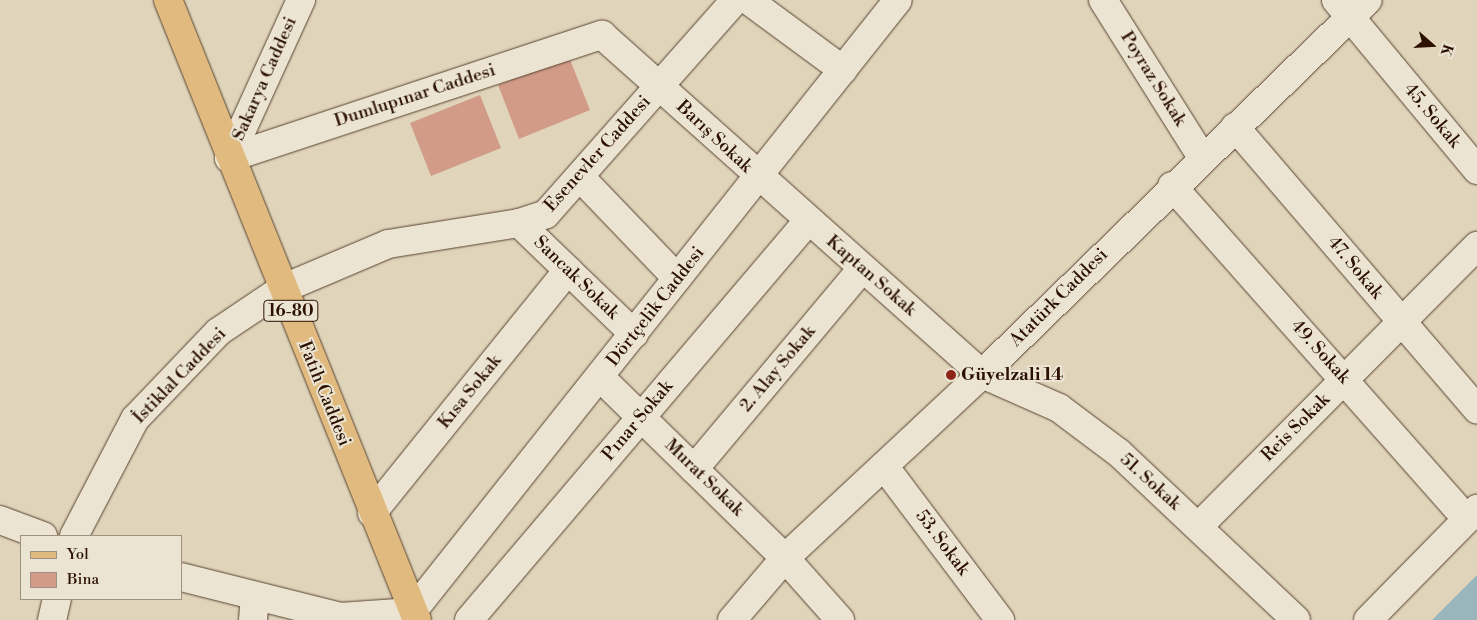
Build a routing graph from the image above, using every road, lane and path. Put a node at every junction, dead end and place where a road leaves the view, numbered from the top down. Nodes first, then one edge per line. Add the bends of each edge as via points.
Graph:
1 (168, 0) edge
2 (301, 0) edge
3 (735, 0) edge
4 (748, 0) edge
5 (898, 0) edge
6 (1103, 0) edge
7 (1352, 5) edge
8 (602, 35) joint
9 (843, 70) junction
10 (660, 86) junction
11 (1235, 127) junction
12 (1202, 157) junction
13 (229, 158) junction
14 (1477, 170) edge
15 (580, 177) junction
16 (758, 179) junction
17 (1172, 186) junction
18 (808, 221) junction
19 (519, 223) junction
20 (1477, 246) edge
21 (862, 269) junction
22 (568, 270) junction
23 (677, 278) junction
24 (282, 289) junction
25 (1401, 322) junction
26 (634, 334) junction
27 (982, 374) junction
28 (600, 377) junction
29 (1344, 379) junction
30 (1477, 409) edge
31 (641, 417) junction
32 (884, 466) junction
33 (694, 469) junction
34 (372, 513) junction
35 (1472, 514) edge
36 (0, 520) edge
37 (1199, 526) junction
38 (40, 535) edge
39 (75, 535) edge
40 (785, 558) junction
41 (182, 577) edge
42 (57, 600) edge
43 (254, 609) edge
44 (414, 616) edge
45 (734, 619) edge
46 (52, 620) edge
47 (469, 620) edge
48 (840, 620) edge
49 (1000, 620) edge
50 (1296, 620) edge
51 (1368, 620) edge

1 - 13 main road, Fatih Caddesi / 16-80
2 - 13 street, Sakarya Caddesi
3 - 10 street, Esenevler Caddesi
4 - 9 street
5 - 9 street, Dörtçelik Caddesi
6 - 12 street, Poyraz Sokak
7 - 11 street, Atatürk Caddesi
7 - 14 street, 45. Sokak
8 - 10 street, Barış Sokak
8 - 13 street, Dumlupınar Caddesi
9 - 16 street, Dörtçelik Caddesi
10 - 15 street, Esenevler Caddesi
10 - 16 street, Barış Sokak
11 - 12 street, Atatürk Caddesi
11 - 25 street, 47. Sokak
12 - 17 street, Atatürk Caddesi
13 - 24 main road, Fatih Caddesi / 16-80
15 - 19 street, Esenevler Caddesi via 546,214
15 - 23 street
16 - 18 street, Kaptan Sokak
16 - 23 street, Dörtçelik Caddesi
17 - 27 street, Atatürk Caddesi
17 - 29 street, 49. Sokak
18 - 21 street, Kaptan Sokak
18 - 31 street, Pınar Sokak
19 - 22 street, Sancak Sokak
19 - 24 street, Esenevler Caddesi via 388,244
20 - 25 street, Reis Sokak
21 - 27 street, Kaptan Sokak
21 - 33 street, 2. Alay Sokak
22 - 26 street, Sancak Sokak
22 - 34 street, Kısa Sokak
23 - 26 street, Dörtçelik Caddesi
24 - 34 main road, Fatih Caddesi / 16-80
24 - 39 street, İstiklal Caddesi via 218,332 135,419
25 - 29 street, Reis Sokak
25 - 30 street, 47. Sokak
26 - 28 street, Dörtçelik Caddesi
27 - 32 street, Atatürk Caddesi
27 - 37 street, 51. Sokak via 1059,408 1118,453
28 - 31 street, Murat Sokak
28 - 44 street, Dörtçelik Caddesi
29 - 35 street, 49. Sokak
29 - 37 street, Reis Sokak
31 - 33 street, Murat Sokak
31 - 47 street, Pınar Sokak
32 - 40 street, Atatürk Caddesi
32 - 49 street, 53. Sokak
33 - 40 street, Murat Sokak
34 - 44 main road, Fatih Caddesi / 16-80
35 - 51 street
36 - 38 street
37 - 50 street, 51. Sokak
40 - 45 street, Atatürk Caddesi
40 - 48 street, Murat Sokak
41 - 43 street
42 - 46 street
43 - 44 street via 340,617

